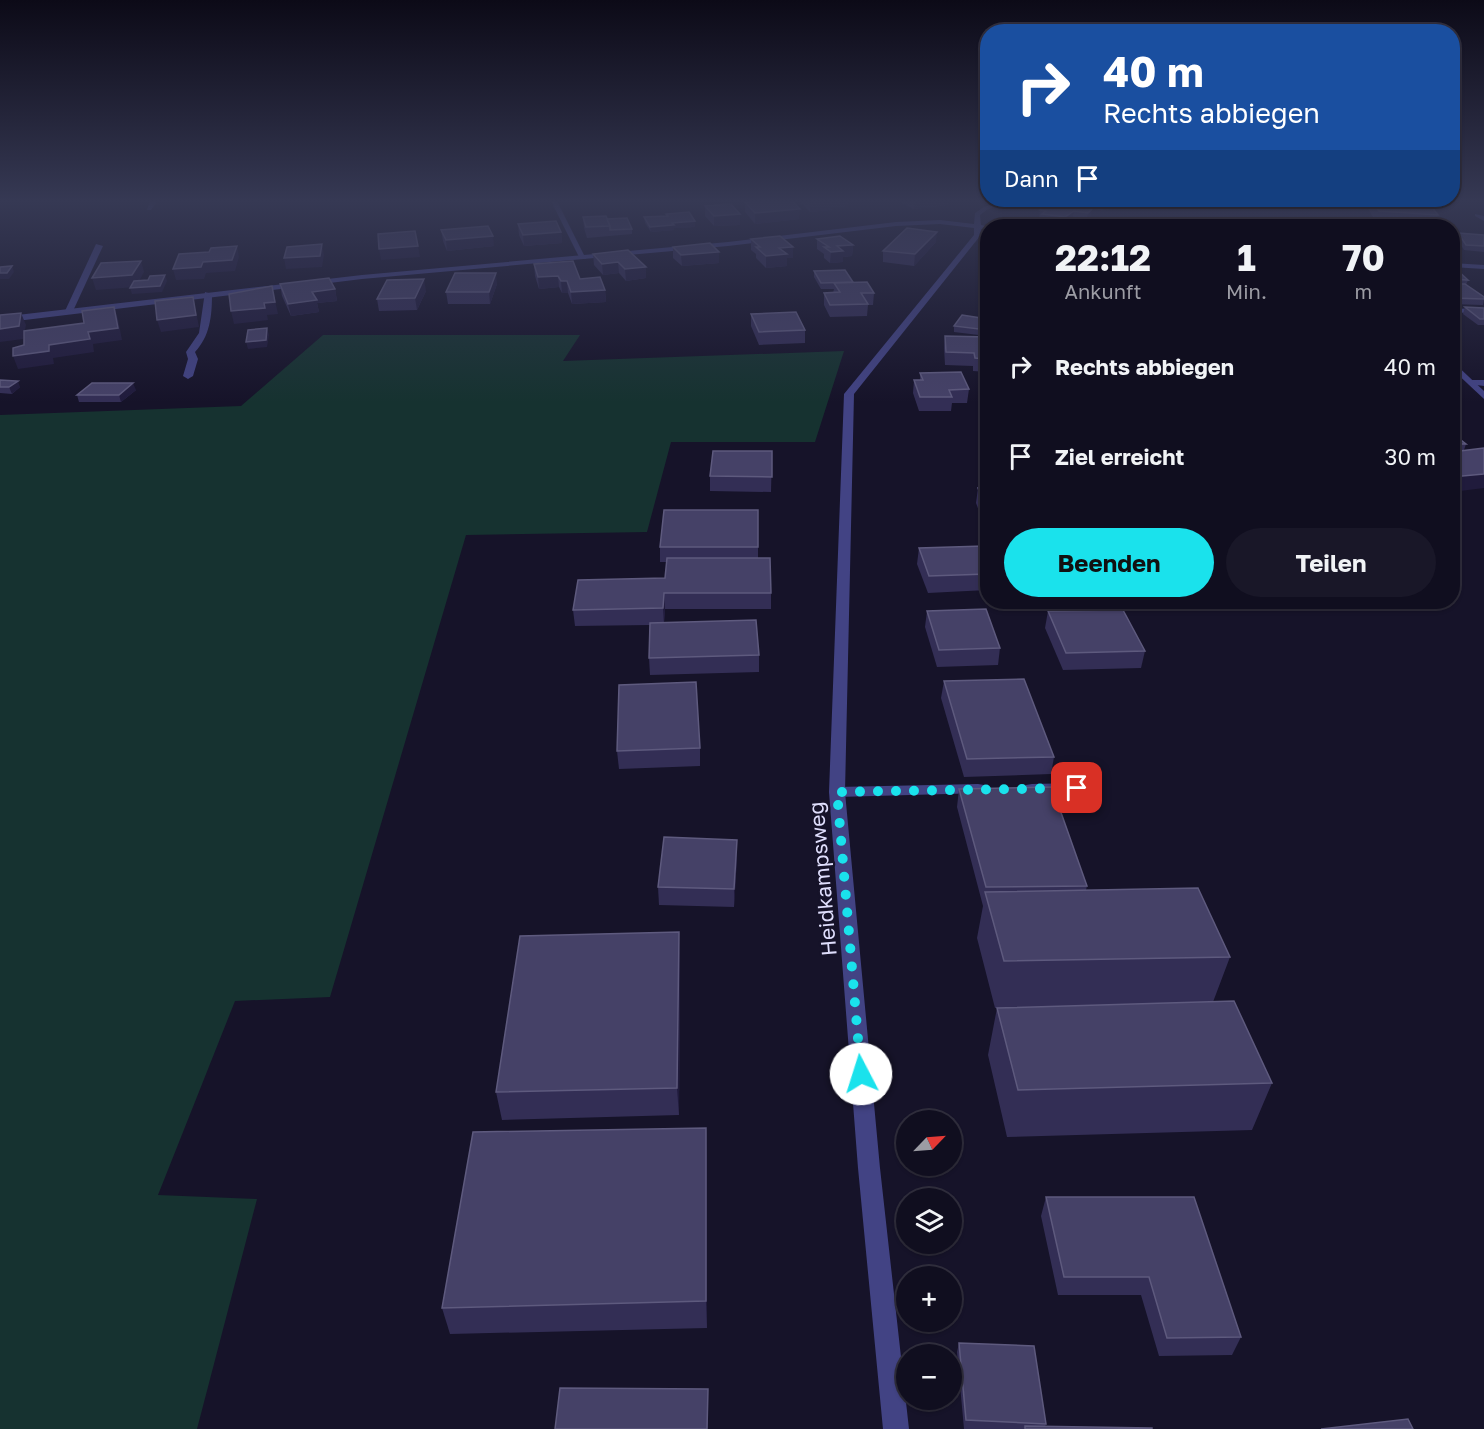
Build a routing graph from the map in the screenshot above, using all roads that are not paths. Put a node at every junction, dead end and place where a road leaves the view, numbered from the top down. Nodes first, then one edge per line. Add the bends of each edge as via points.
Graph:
1 (89, 268) edge
2 (465, 268) edge
3 (951, 268) edge
4 (208, 294) junction
5 (1484, 310) edge
6 (69, 311) junction
7 (1460, 311) edge
8 (0, 320) edge
9 (1460, 372) edge
10 (188, 376) dead end
11 (1471, 382) junction
12 (1484, 383) edge
13 (1484, 396) edge
14 (1077, 788) dead end
15 (993, 789) edge
16 (1017, 789) edge
17 (837, 792) junction
18 (896, 1429) edge

1 - 6 street
2 - 4 street
3 - 17 street, Heidkampsweg via 849,393
4 - 6 street
4 - 10 street via 207,327 190,352
5 - 7 street
6 - 8 street
9 - 11 street
11 - 12 street
11 - 13 street
14 - 16 street
15 - 17 street
17 - 18 street, Heidkampsweg

